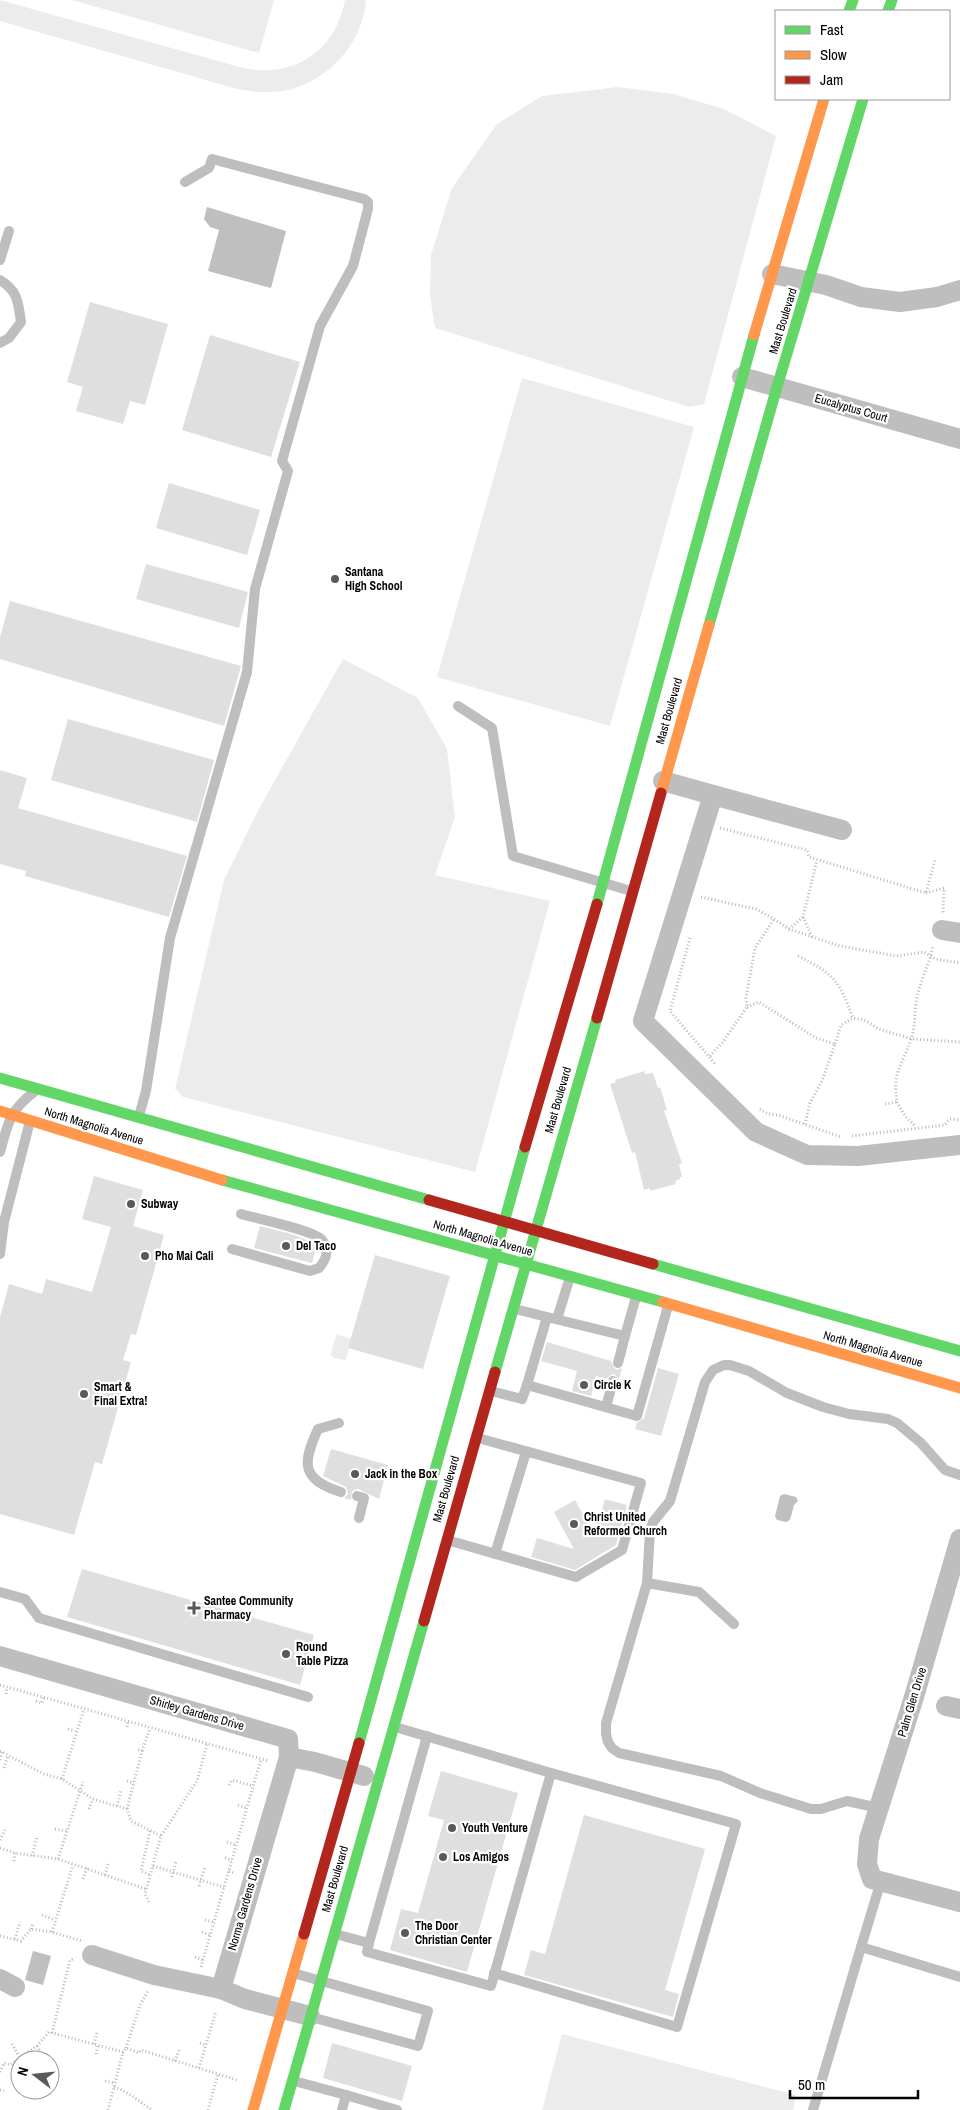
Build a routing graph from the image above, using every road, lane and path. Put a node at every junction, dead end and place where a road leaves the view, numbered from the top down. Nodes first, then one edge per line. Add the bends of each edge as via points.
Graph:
1 (824, 100) edge
2 (863, 100) edge
3 (185, 182) dead end
4 (8, 231) dead end
5 (0, 260) edge
6 (772, 274) junction
7 (0, 280) edge
8 (810, 282) junction
9 (960, 290) edge
10 (0, 343) edge
11 (742, 377) junction
12 (777, 387) junction
13 (960, 439) edge
14 (458, 706) dead end
15 (663, 781) junction
16 (713, 795) junction
17 (842, 830) dead end
18 (718, 836) dead end
19 (817, 860) junction
20 (935, 860) dead end
21 (603, 883) junction
22 (704, 888) dead end
23 (632, 891) junction
24 (701, 897) junction
25 (698, 906) dead end
26 (802, 917) junction
27 (774, 919) junction
28 (788, 929) junction
29 (691, 935) dead end
30 (813, 937) junction
31 (798, 956) dead end
32 (931, 956) junction
33 (960, 963) edge
34 (747, 1006) junction
35 (853, 1018) junction
36 (912, 1039) junction
37 (960, 1042) edge
38 (835, 1044) junction
39 (710, 1056) junction
40 (721, 1072) dead end
41 (0, 1078) edge
42 (39, 1088) junction
43 (897, 1102) junction
44 (754, 1104) dead end
45 (885, 1104) dead end
46 (6, 1113) edge
47 (139, 1116) junction
48 (960, 1120) edge
49 (30, 1121) junction
50 (805, 1124) junction
51 (916, 1128) junction
52 (960, 1145) edge
53 (0, 1152) edge
54 (241, 1214) dead end
55 (504, 1220) junction
56 (536, 1229) junction
57 (232, 1249) dead end
58 (0, 1254) edge
59 (494, 1254) junction
60 (526, 1264) junction
61 (570, 1276) junction
62 (637, 1296) junction
63 (668, 1305) junction
64 (513, 1308) junction
65 (552, 1318) junction
66 (625, 1336) junction
67 (960, 1351) edge
68 (618, 1363) dead end
69 (613, 1381) dead end
70 (527, 1385) junction
71 (960, 1388) edge
72 (489, 1390) junction
73 (606, 1407) junction
74 (339, 1423) dead end
75 (476, 1437) junction
76 (526, 1452) junction
77 (960, 1475) edge
78 (341, 1492) dead end
79 (357, 1496) dead end
80 (358, 1518) dead end
81 (960, 1539) edge
82 (446, 1540) junction
83 (495, 1554) junction
84 (955, 1572) edge
85 (647, 1583) junction
86 (0, 1592) edge
87 (734, 1624) dead end
88 (0, 1656) edge
89 (0, 1685) edge
90 (7, 1687) junction
91 (6, 1694) dead end
92 (44, 1697) junction
93 (308, 1697) dead end
94 (36, 1701) dead end
95 (84, 1709) junction
96 (128, 1721) junction
97 (393, 1726) junction
98 (127, 1727) dead end
99 (150, 1728) junction
100 (68, 1729) dead end
101 (75, 1731) junction
102 (427, 1736) junction
103 (207, 1744) junction
104 (136, 1749) dead end
105 (142, 1751) junction
106 (1, 1752) edge
107 (8, 1755) junction
108 (261, 1759) junction
109 (0, 1760) edge
110 (283, 1760) junction
111 (4, 1768) dead end
112 (351, 1772) junction
113 (551, 1773) junction
114 (62, 1779) junction
115 (378, 1779) junction
116 (83, 1782) dead end
117 (127, 1782) dead end
118 (134, 1783) junction
119 (229, 1785) dead end
120 (253, 1786) junction
121 (80, 1790) junction
122 (121, 1791) dead end
123 (93, 1798) junction
124 (238, 1805) dead end
125 (117, 1806) junction
126 (247, 1808) junction
127 (879, 1808) junction
128 (90, 1809) dead end
129 (127, 1809) junction
130 (55, 1828) dead end
131 (5, 1830) dead end
132 (67, 1831) junction
133 (150, 1831) junction
134 (161, 1836) junction
135 (37, 1837) dead end
136 (0, 1840) edge
137 (227, 1842) dead end
138 (236, 1845) junction
139 (0, 1848) edge
140 (16, 1853) junction
141 (32, 1856) junction
142 (225, 1858) dead end
143 (58, 1859) junction
144 (232, 1860) junction
145 (14, 1861) dead end
146 (176, 1861) dead end
147 (108, 1864) dead end
148 (73, 1865) junction
149 (153, 1866) junction
150 (205, 1867) dead end
151 (87, 1868) junction
152 (229, 1871) junction
153 (173, 1872) junction
154 (234, 1873) dead end
155 (104, 1874) junction
156 (150, 1874) junction
157 (172, 1877) dead end
158 (84, 1879) dead end
159 (201, 1880) junction
160 (881, 1881) junction
161 (200, 1886) dead end
162 (224, 1887) junction
163 (146, 1889) junction
164 (149, 1902) dead end
165 (960, 1902) edge
166 (42, 1915) dead end
167 (55, 1920) junction
168 (205, 1920) dead end
169 (20, 1922) dead end
170 (214, 1922) junction
171 (33, 1923) dead end
172 (31, 1929) junction
173 (52, 1932) junction
174 (202, 1932) dead end
175 (334, 1933) junction
176 (210, 1935) junction
177 (0, 1936) edge
178 (15, 1939) junction
179 (369, 1943) junction
180 (861, 1947) junction
181 (86, 1952) junction
182 (195, 1958) dead end
183 (203, 1960) junction
184 (293, 1973) junction
185 (494, 1973) junction
186 (154, 1975) junction
187 (960, 1977) edge
188 (320, 1981) junction
189 (196, 1984) junction
190 (221, 1989) junction
191 (282, 2010) junction
192 (216, 2011) dead end
193 (310, 2016) junction
194 (97, 2032) dead end
195 (52, 2033) junction
196 (200, 2043) dead end
197 (12, 2044) dead end
198 (96, 2044) junction
199 (206, 2045) junction
200 (37, 2046) junction
201 (15, 2050) edge
202 (31, 2050) edge
203 (39, 2050) edge
204 (124, 2050) junction
205 (179, 2050) dead end
206 (96, 2054) dead end
207 (175, 2061) junction
208 (10, 2064) edge
209 (199, 2068) junction
210 (0, 2072) edge
211 (218, 2074) junction
212 (237, 2080) dead end
213 (292, 2080) junction
214 (105, 2081) dead end
215 (114, 2085) junction
216 (346, 2095) junction
217 (108, 2110) edge
218 (152, 2110) edge
219 (208, 2110) edge
220 (253, 2110) edge
221 (284, 2110) edge
222 (342, 2110) edge
223 (397, 2110) edge
224 (813, 2110) edge

1 - 6 main road, Mast Boulevard
2 - 8 main road, Mast Boulevard
3 - 47 lane via 209,168 212,159 364,199 368,208 353,266 320,326 282,461 288,471 256,588 249,663 173,924 146,1091
4 - 5 lane
6 - 8 street
6 - 11 main road, Mast Boulevard
7 - 10 lane via 9,285 18,298 21,322 9,338
8 - 9 street via 861,297 900,302
8 - 12 main road, Mast Boulevard
11 - 12 street, Eucalyptus Court
11 - 21 main road, Mast Boulevard
12 - 13 street, Eucalyptus Court
12 - 15 main road, Mast Boulevard
14 - 21 lane via 492,728 513,856
15 - 16 street
15 - 23 main road, Mast Boulevard
16 - 17 street
16 - 52 street via 643,1021 756,1132 807,1155 858,1156
18 - 19 path via 720,828 807,850 809,857
19 - 20 path via 926,893
19 - 26 path
21 - 23 lane
21 - 55 main road, Mast Boulevard
22 - 24 path
23 - 56 main road, Mast Boulevard
24 - 25 path
24 - 27 path via 756,909
26 - 28 path
26 - 30 path
27 - 28 path
27 - 34 path via 755,948
28 - 30 path
29 - 39 path via 670,1011
30 - 32 path via 840,946 896,956 924,952
31 - 35 path via 816,964 840,984
32 - 33 path
32 - 36 path via 920,985
34 - 38 path via 759,1002 816,1038
34 - 39 path
35 - 36 path
35 - 38 path via 841,1025
36 - 37 path
36 - 43 path via 896,1076
38 - 50 path via 810,1103
39 - 40 path
41 - 42 main road, North Magnolia Avenue
42 - 46 lane
42 - 47 main road, North Magnolia Avenue
43 - 45 path
43 - 51 path
44 - 50 path via 768,1114 778,1114
46 - 49 main road, North Magnolia Avenue
46 - 53 lane
47 - 55 main road, North Magnolia Avenue
48 - 51 path via 950,1119 945,1125
49 - 58 lane via 4,1222
49 - 59 main road, North Magnolia Avenue via 213,1177
50 - 51 path via 844,1138
54 - 57 lane via 318,1236 327,1254 319,1268 310,1271
55 - 56 main road, North Magnolia Avenue
55 - 59 main road, Mast Boulevard
56 - 60 main road, Mast Boulevard
56 - 67 main road, North Magnolia Avenue
59 - 60 main road, North Magnolia Avenue
59 - 112 main road, Mast Boulevard
60 - 61 main road, North Magnolia Avenue
60 - 64 main road, Mast Boulevard
61 - 62 main road, North Magnolia Avenue
61 - 65 lane
62 - 63 main road, North Magnolia Avenue
62 - 66 lane
63 - 71 main road, North Magnolia Avenue
63 - 73 lane via 637,1416
64 - 65 lane
64 - 72 main road, Mast Boulevard
65 - 66 lane
65 - 70 lane
66 - 68 lane
69 - 73 lane
70 - 72 lane via 522,1399
70 - 73 lane
72 - 75 main road, Mast Boulevard
74 - 78 lane via 318,1429 308,1454 308,1469 313,1479
75 - 76 lane
75 - 82 main road, Mast Boulevard
76 - 83 lane
76 - 83 lane via 641,1484 622,1550 576,1577
77 - 85 lane via 945,1470 921,1443 897,1423 822,1407 787,1393 749,1371 724,1365 713,1370 705,1382 670,1502 650,1530
79 - 80 lane via 364,1498
81 - 84 street, Palm Glen Drive
82 - 83 lane
82 - 97 main road, Mast Boulevard
84 - 127 street, Palm Glen Drive
85 - 87 lane via 699,1592
85 - 127 lane via 606,1723 606,1734 612,1748 637,1758 721,1776 760,1793 811,1809 847,1801
86 - 93 lane via 24,1599 39,1618
88 - 110 street, Shirley Gardens Drive via 288,1739
89 - 90 path
90 - 91 path
90 - 92 path
92 - 94 path via 42,1704
92 - 95 path
95 - 96 path
95 - 101 path
96 - 98 path
96 - 99 path
97 - 102 lane
97 - 115 main road, Mast Boulevard
99 - 103 path
99 - 105 path
100 - 101 path
101 - 114 path
102 - 113 lane
102 - 179 lane
103 - 108 path
103 - 134 path via 198,1781
104 - 105 path
105 - 118 path
106 - 107 path
106 - 109 path
107 - 111 path
107 - 114 path via 44,1774
108 - 110 path
108 - 120 path
110 - 112 street via 315,1762
110 - 190 street, Norma Gardens Drive
112 - 115 street
112 - 184 main road, Mast Boulevard
113 - 185 lane
113 - 185 lane via 736,1824 677,2027
114 - 121 path
115 - 175 main road, Mast Boulevard
116 - 121 path
117 - 118 path
118 - 129 path
119 - 120 path via 232,1780
120 - 126 path
121 - 123 path
121 - 132 path
122 - 125 path
123 - 125 path
123 - 128 path
124 - 126 path
125 - 129 path
126 - 138 path
127 - 160 street, Palm Glen Drive via 869,1839 867,1864 872,1879
129 - 133 path via 131,1821
130 - 132 path
131 - 136 path
132 - 143 path
133 - 134 path
133 - 156 path via 140,1871
134 - 149 path
135 - 141 path
137 - 138 path
138 - 144 path
139 - 140 path
140 - 141 path
140 - 145 path
141 - 143 path
142 - 144 path
143 - 148 path
144 - 152 path
146 - 153 path
147 - 155 path
148 - 151 path
148 - 167 path
149 - 153 path
149 - 156 path
150 - 159 path
151 - 155 path
151 - 158 path
152 - 154 path
152 - 162 path
153 - 157 path
153 - 159 path
155 - 163 path
156 - 163 path
159 - 161 path
159 - 162 path
160 - 165 street
160 - 180 lane
162 - 170 path
163 - 164 path
166 - 167 path
167 - 173 path
168 - 170 path
169 - 178 path
170 - 176 path
171 - 172 path
172 - 173 path
172 - 178 path via 21,1941
173 - 181 path
174 - 176 path
175 - 179 lane
175 - 188 main road, Mast Boulevard
176 - 183 path
177 - 178 path
179 - 185 lane via 367,1952 491,1986
180 - 187 lane
180 - 224 lane
181 - 186 street
181 - 195 path via 70,1960
182 - 183 path
183 - 189 path
184 - 188 lane
184 - 191 main road, Mast Boulevard
186 - 189 street
186 - 204 path
188 - 193 main road, Mast Boulevard
188 - 193 lane via 428,2011 418,2046
189 - 190 street
190 - 191 street
191 - 193 street
191 - 220 main road, Mast Boulevard
192 - 199 path
193 - 213 main road, Mast Boulevard
194 - 198 path
195 - 198 path
195 - 200 path via 49,2032
196 - 199 path
197 - 201 path
198 - 204 path
198 - 206 path
199 - 209 path
200 - 202 path
200 - 203 path
204 - 207 path via 139,2053 141,2050
204 - 215 path
205 - 207 path
207 - 209 path
208 - 210 path via 4,2063
209 - 211 path
211 - 212 path
211 - 219 path
213 - 216 lane
213 - 221 main road, Mast Boulevard
214 - 215 path
215 - 217 path
215 - 218 path
216 - 222 lane
216 - 223 lane

